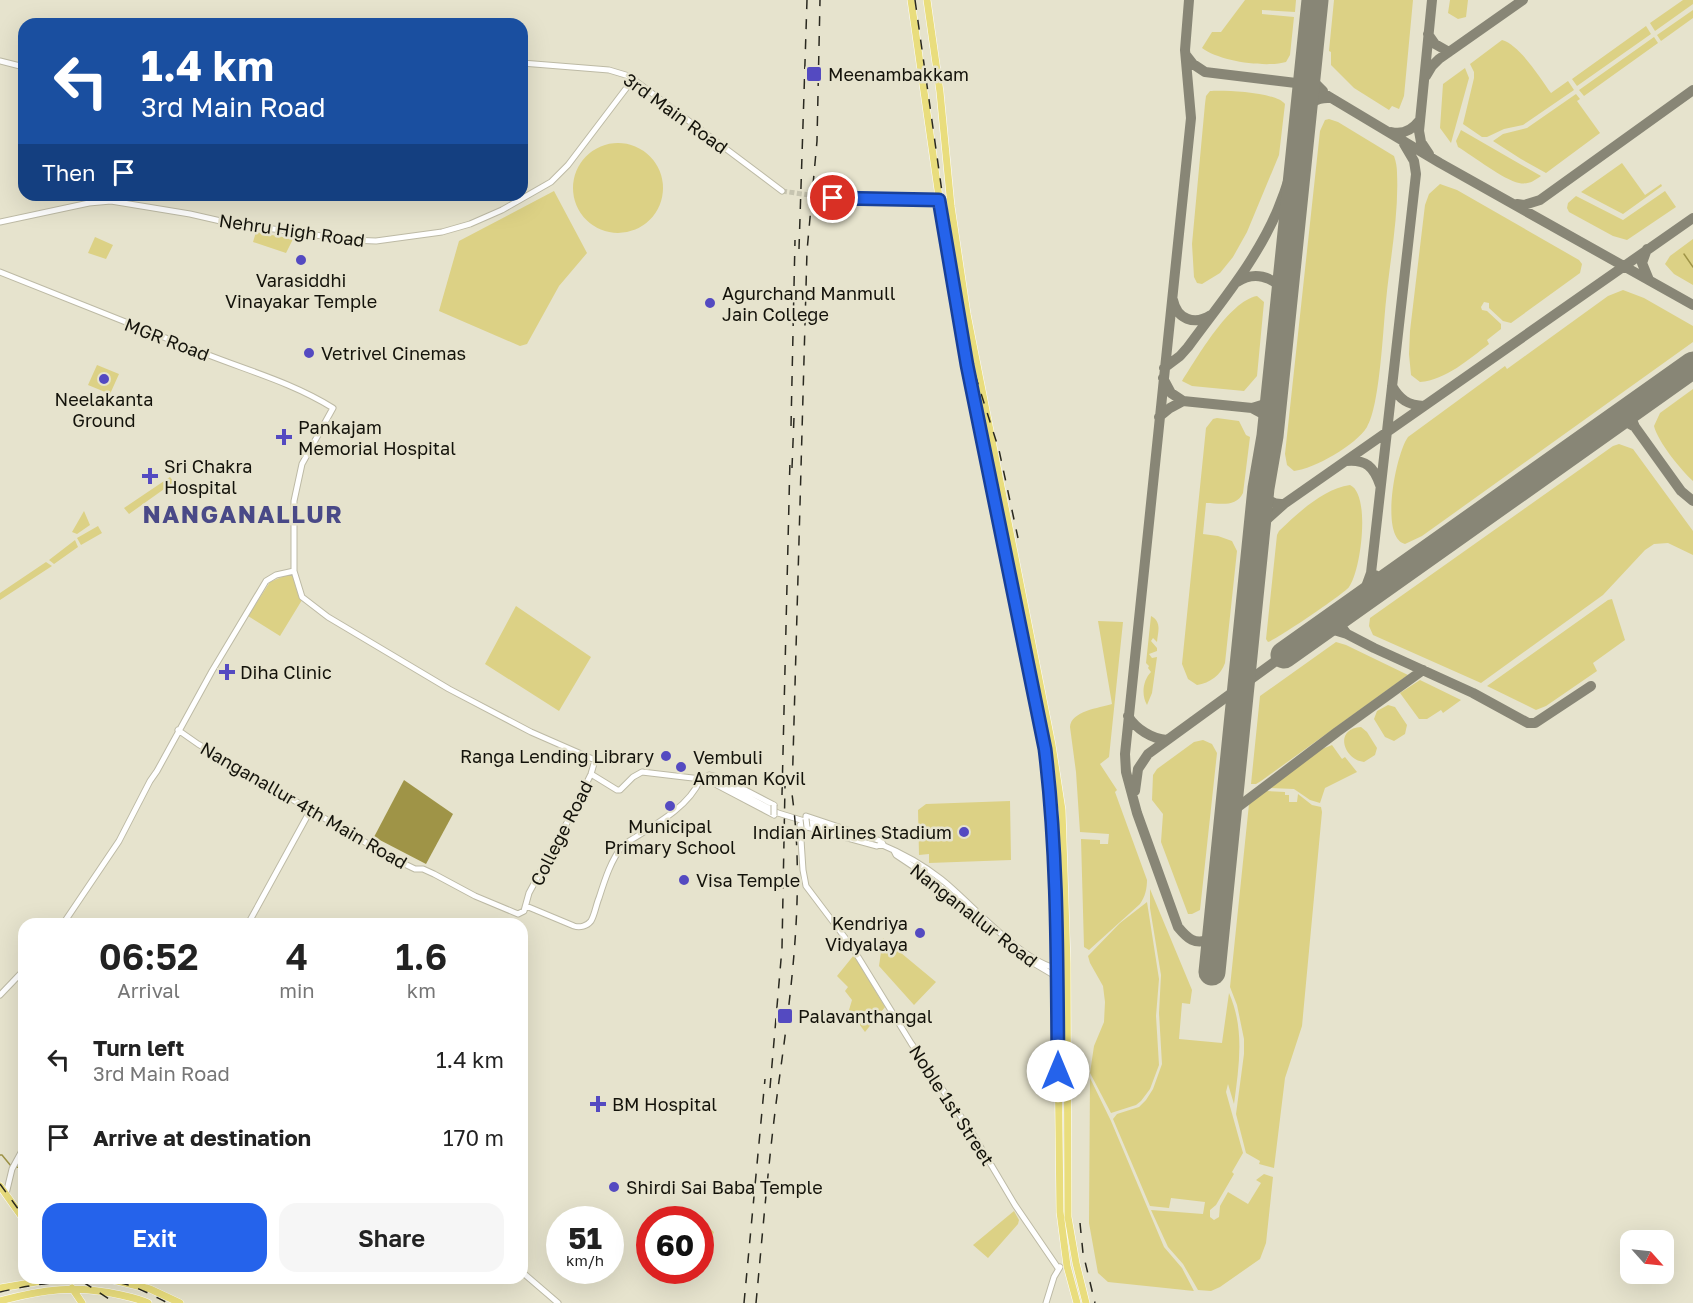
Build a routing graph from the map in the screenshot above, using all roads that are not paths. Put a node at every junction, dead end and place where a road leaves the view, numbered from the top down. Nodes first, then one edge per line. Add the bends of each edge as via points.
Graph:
1 (911, 0) edge
2 (927, 0) edge
3 (0, 62) edge
4 (528, 63) edge
5 (18, 66) edge
6 (634, 78) junction
7 (782, 191) tunnel mouth
8 (528, 195) edge
9 (829, 198) tunnel mouth
10 (939, 200) junction
11 (111, 201) edge
12 (111, 201) edge
13 (518, 201) edge
14 (0, 222) edge
15 (0, 272) edge
16 (294, 571) junction
17 (178, 730) junction
18 (591, 774) junction
19 (701, 780) junction
20 (310, 811) junction
21 (807, 827) junction
22 (883, 844) junction
23 (526, 906) junction
24 (67, 918) edge
25 (251, 918) edge
26 (1057, 973) junction
27 (1067, 973) junction
28 (18, 976) edge
29 (0, 995) edge
30 (18, 1158) edge
31 (0, 1186) edge
32 (6, 1194) junction
33 (18, 1211) edge
34 (1064, 1218) junction
35 (1076, 1263) junction
36 (1067, 1266) junction
37 (1058, 1268) junction
38 (528, 1277) edge
39 (24, 1284) edge
40 (132, 1284) edge
41 (0, 1288) edge
42 (72, 1288) junction
43 (0, 1301) edge
44 (81, 1303) edge
45 (148, 1303) edge
46 (180, 1303) edge
47 (558, 1303) edge
48 (1046, 1303) edge
49 (1077, 1303) edge
50 (1086, 1303) edge

1 - 10 main road
2 - 27 main road via 968,314 1062,810
3 - 5 street
4 - 6 street, 3rd Main Road via 609,70
6 - 7 street, 3rd Main Road
6 - 8 street, Nehru High Road via 568,165 552,182
9 - 10 street
10 - 26 main road via 967,365 1045,749 1052,811
11 - 13 street, Nehru High Road via 225,222 376,241 470,225
12 - 14 street, Nehru High Road via 89,202
15 - 16 street, MGR Road via 312,394 333,408 302,464 294,501
16 - 17 street via 266,581
16 - 18 street, College Road via 302,597 328,617 449,689 595,760
17 - 20 street, Nanganallur 4th Main Road
17 - 24 street via 119,841
18 - 19 street via 620,790 642,772
18 - 23 street, College Road via 529,893
19 - 19 street, bridge via 719,785 774,815 774,805 721,777 709,775
19 - 22 street, Nanganallur Road via 718,781 778,813
19 - 23 street via 672,814 623,845 587,924 574,926
20 - 23 street, Nanganallur 4th Main Road via 392,858 506,910 518,914
20 - 25 street
21 - 22 street via 877,846
21 - 22 street, bridge via 806,816
21 - 37 street, Noble 1st Street via 800,825 806,886 852,947
22 - 26 street, Nanganallur Road via 928,869 1022,956
26 - 27 street
26 - 34 main road via 1058,1126
27 - 34 main road
28 - 29 street
30 - 32 street
31 - 32 main road
32 - 33 main road
34 - 35 main road
34 - 36 main road
35 - 36 main road
35 - 50 main road
36 - 37 street
36 - 49 main road
37 - 48 street
38 - 47 street
39 - 41 main road
40 - 46 main road
42 - 43 main road
42 - 44 main road
42 - 45 main road

